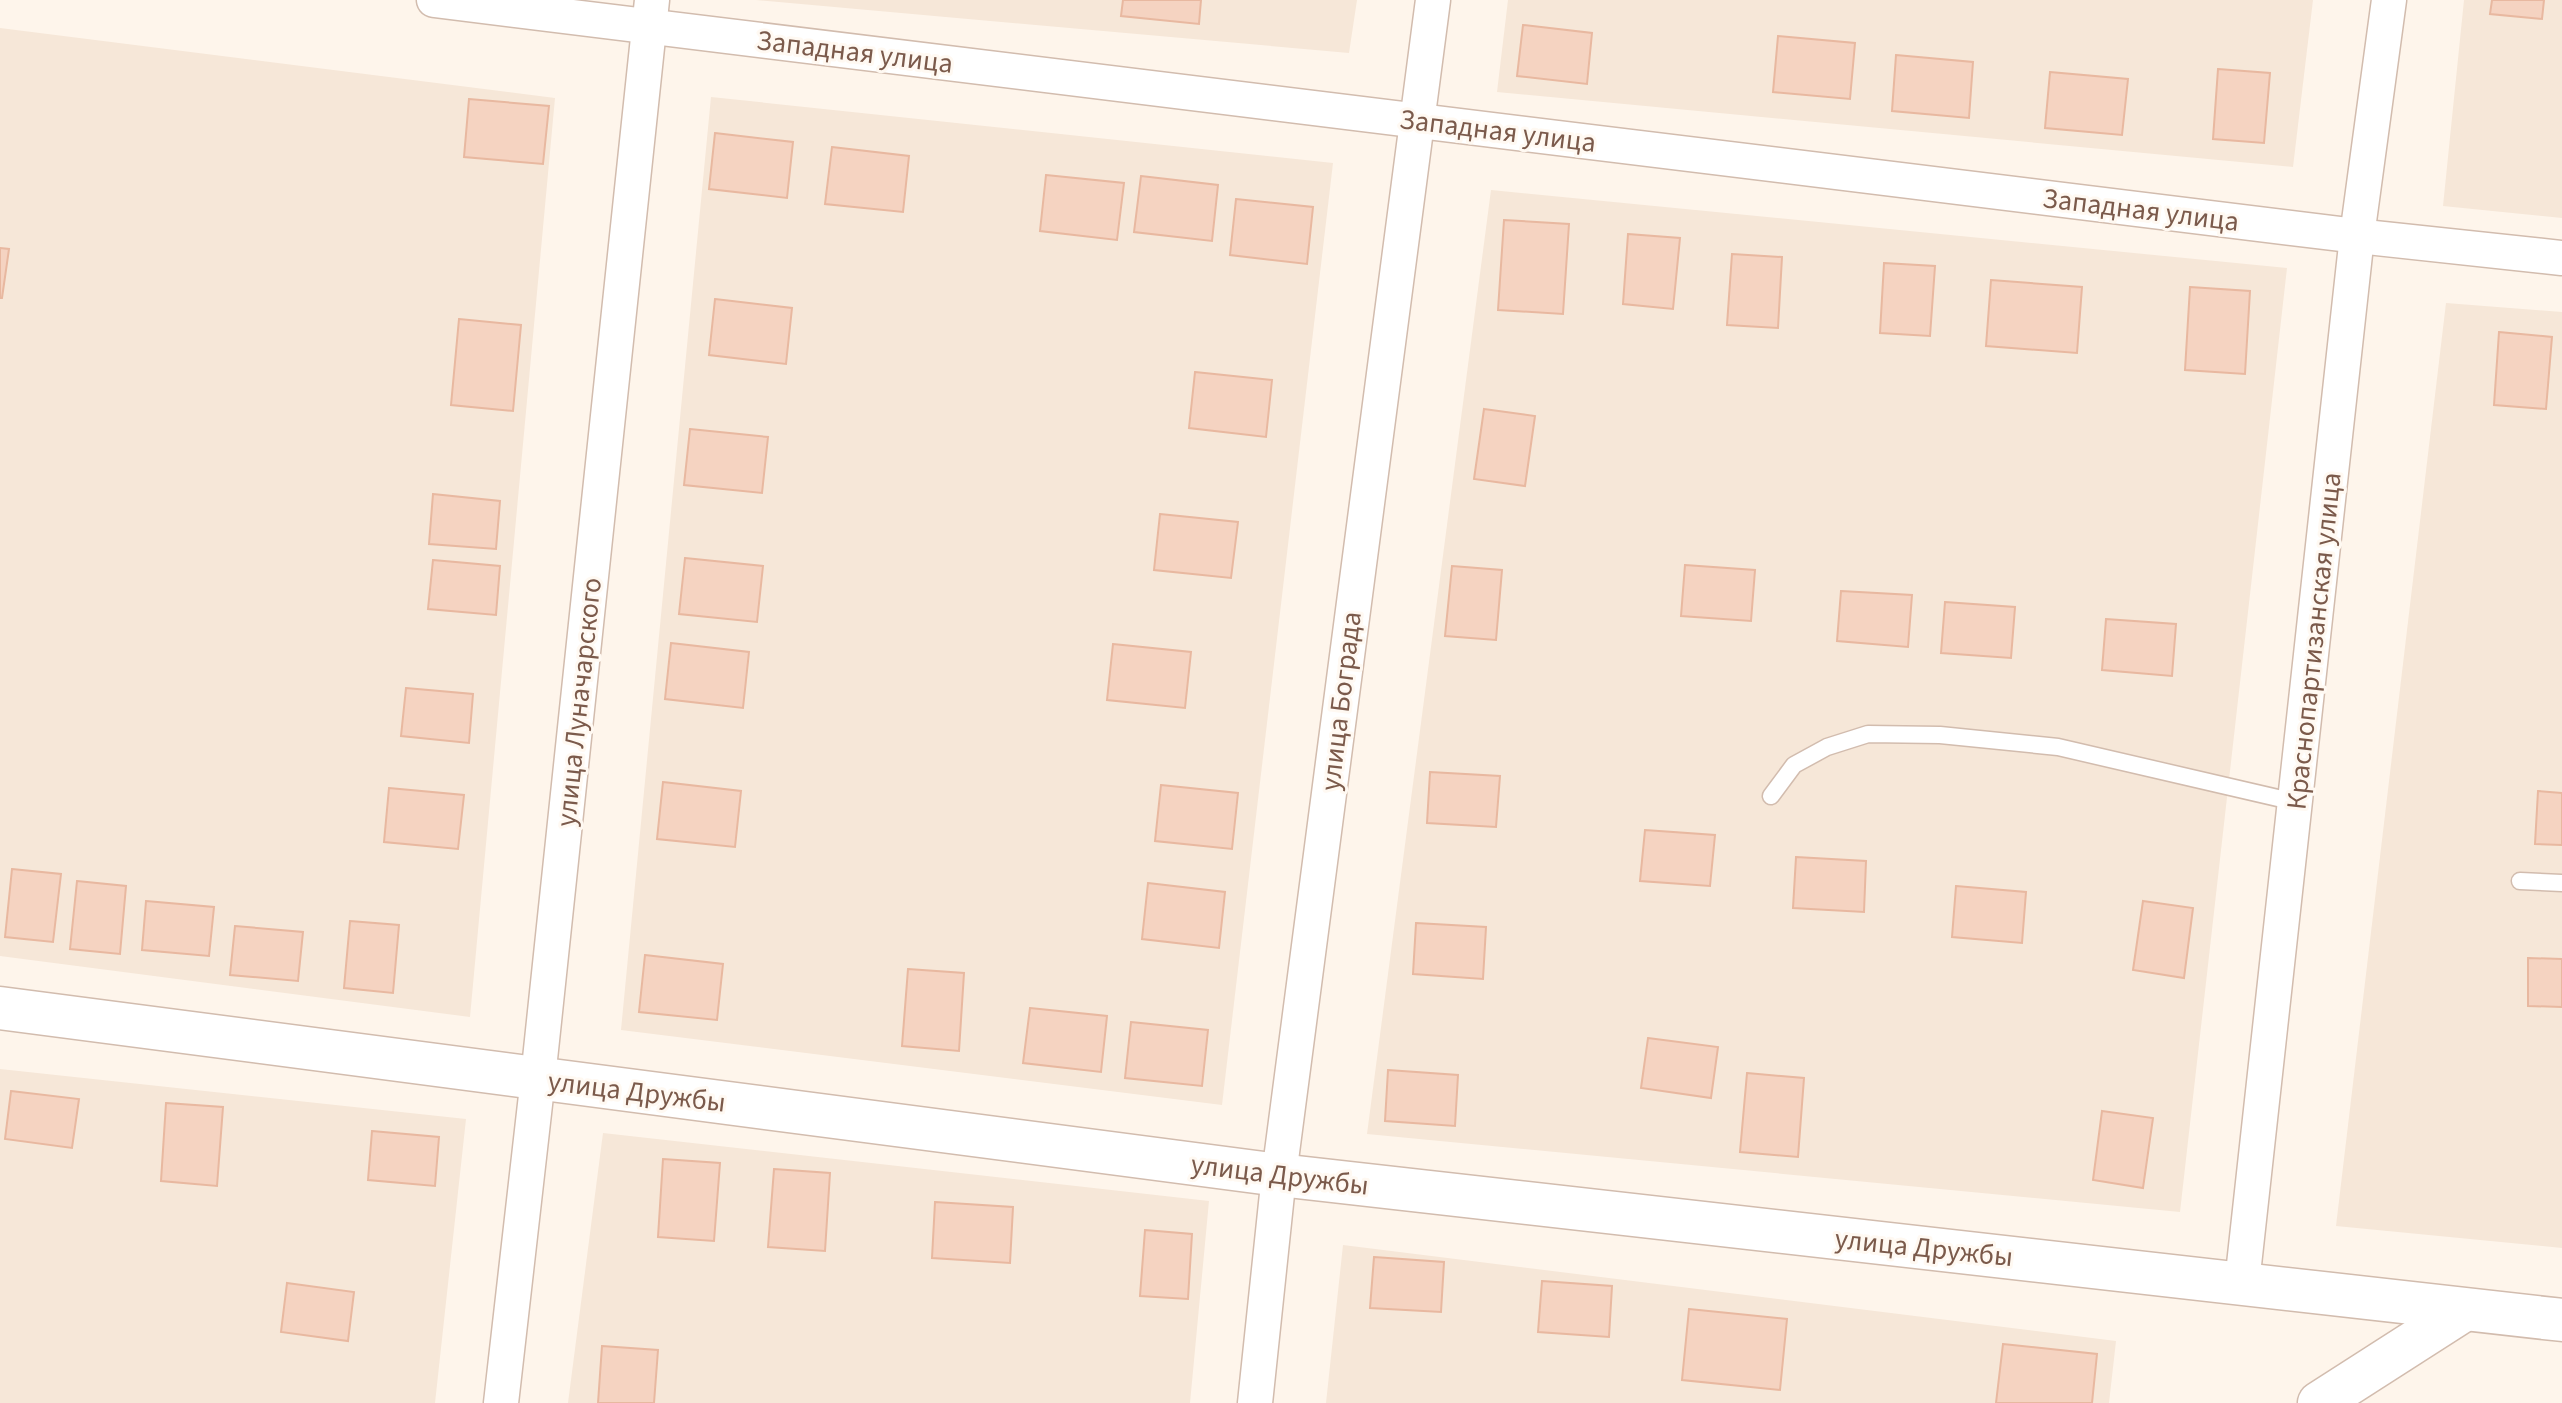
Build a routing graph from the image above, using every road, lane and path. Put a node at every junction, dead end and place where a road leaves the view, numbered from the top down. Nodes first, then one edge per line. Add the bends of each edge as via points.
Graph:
1 (434, 0) edge
2 (1433, 0) edge
3 (2389, 0) edge
4 (651, 13) edge
5 (1416, 120) junction
6 (2357, 236) junction
7 (2562, 258) edge
8 (1771, 796) dead end
9 (2295, 802) junction
10 (2520, 881) dead end
11 (2562, 883) edge
12 (0, 1008) edge
13 (538, 1078) junction
14 (1279, 1175) junction
15 (2242, 1283) junction
16 (2464, 1310) junction
17 (2562, 1320) edge
18 (501, 1403) edge
19 (1255, 1403) edge
20 (2319, 1403) edge

1 - 4 street, Западная улица
2 - 5 street, улица Бограда
3 - 6 street, Краснопартизанская улица
4 - 5 street, Западная улица
4 - 13 street, улица Луначарского
5 - 6 street, Западная улица
5 - 14 street, улица Бограда
6 - 7 street, Западная улица
6 - 9 street, Краснопартизанская улица
8 - 9 lane via 1794,765 1827,747 1868,734 1911,734 2058,747
9 - 15 street, Краснопартизанская улица
10 - 11 lane
12 - 13 street, улица Дружбы
13 - 14 street, улица Дружбы
13 - 18 street, улица Луначарского
14 - 15 street, улица Дружбы
14 - 19 street, улица Бограда
15 - 16 street, улица Дружбы
16 - 17 street, улица Дружбы
16 - 20 street

